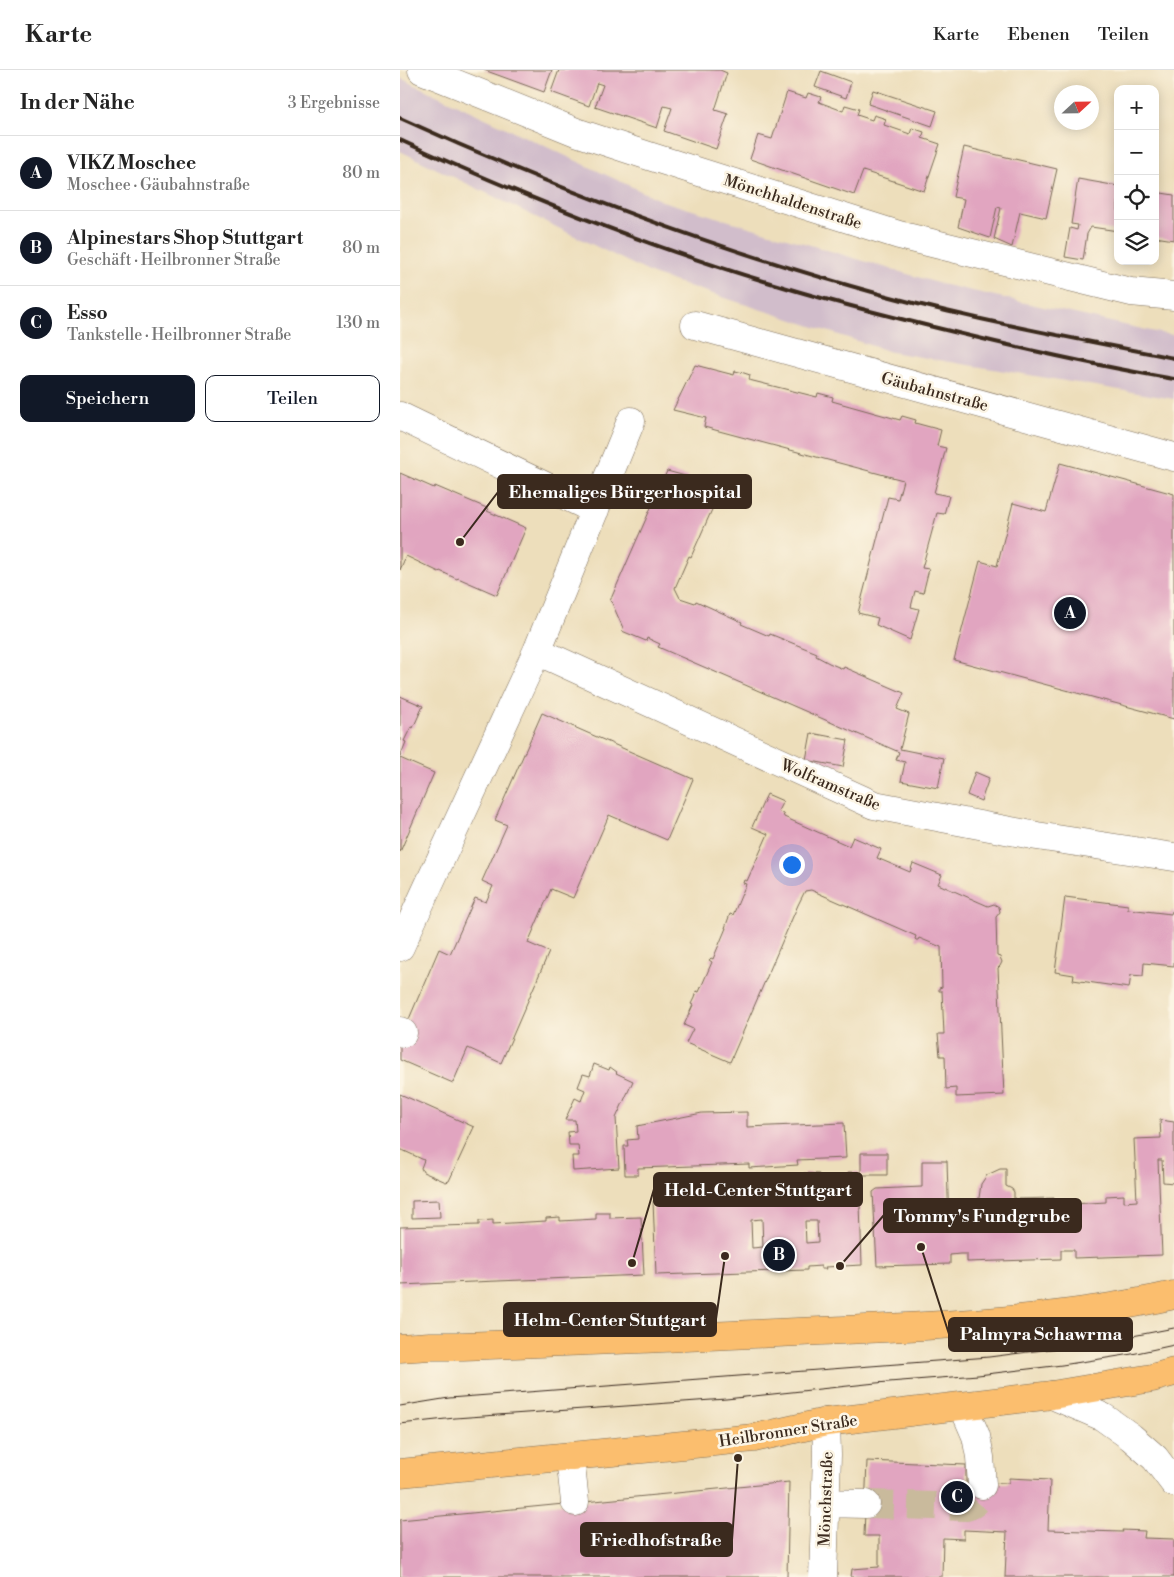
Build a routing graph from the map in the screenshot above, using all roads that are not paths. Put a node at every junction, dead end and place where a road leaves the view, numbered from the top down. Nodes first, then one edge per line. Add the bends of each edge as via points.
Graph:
1 (422, 70) edge
2 (1174, 296) edge
3 (695, 325) dead end
4 (400, 416) edge
5 (632, 420) dead end
6 (1174, 457) edge
7 (595, 510) junction
8 (537, 652) junction
9 (1174, 857) edge
10 (400, 947) edge
11 (1174, 1295) edge
12 (400, 1348) edge
13 (1174, 1372) edge
14 (1052, 1395) junction
15 (963, 1406) junction
16 (826, 1422) junction
17 (570, 1457) junction
18 (400, 1473) edge
19 (1174, 1483) edge
20 (982, 1485) tunnel mouth
21 (575, 1502) dead end
22 (825, 1503) junction
23 (866, 1504) tunnel mouth
24 (823, 1577) edge

1 - 2 street, Mönchhaldenstraße via 576,132 899,235 1131,292
3 - 6 street, Gäubahnstraße
4 - 7 street
5 - 7 street
7 - 8 street
8 - 9 street, Wolframstraße via 874,805 1036,836
8 - 10 street
11 - 12 main road via 1108,1308 984,1323
13 - 14 main road, Heilbronner Straße
14 - 15 main road, Heilbronner Straße
14 - 19 street via 1103,1417 1131,1437 1155,1458
15 - 16 main road, Heilbronner Straße
15 - 20 street via 976,1436
16 - 17 main road, Heilbronner Straße via 754,1438
16 - 22 street, Mönchstraße
17 - 18 main road, Heilbronner Straße
17 - 21 street
22 - 23 street
22 - 24 street, Mönchstraße

